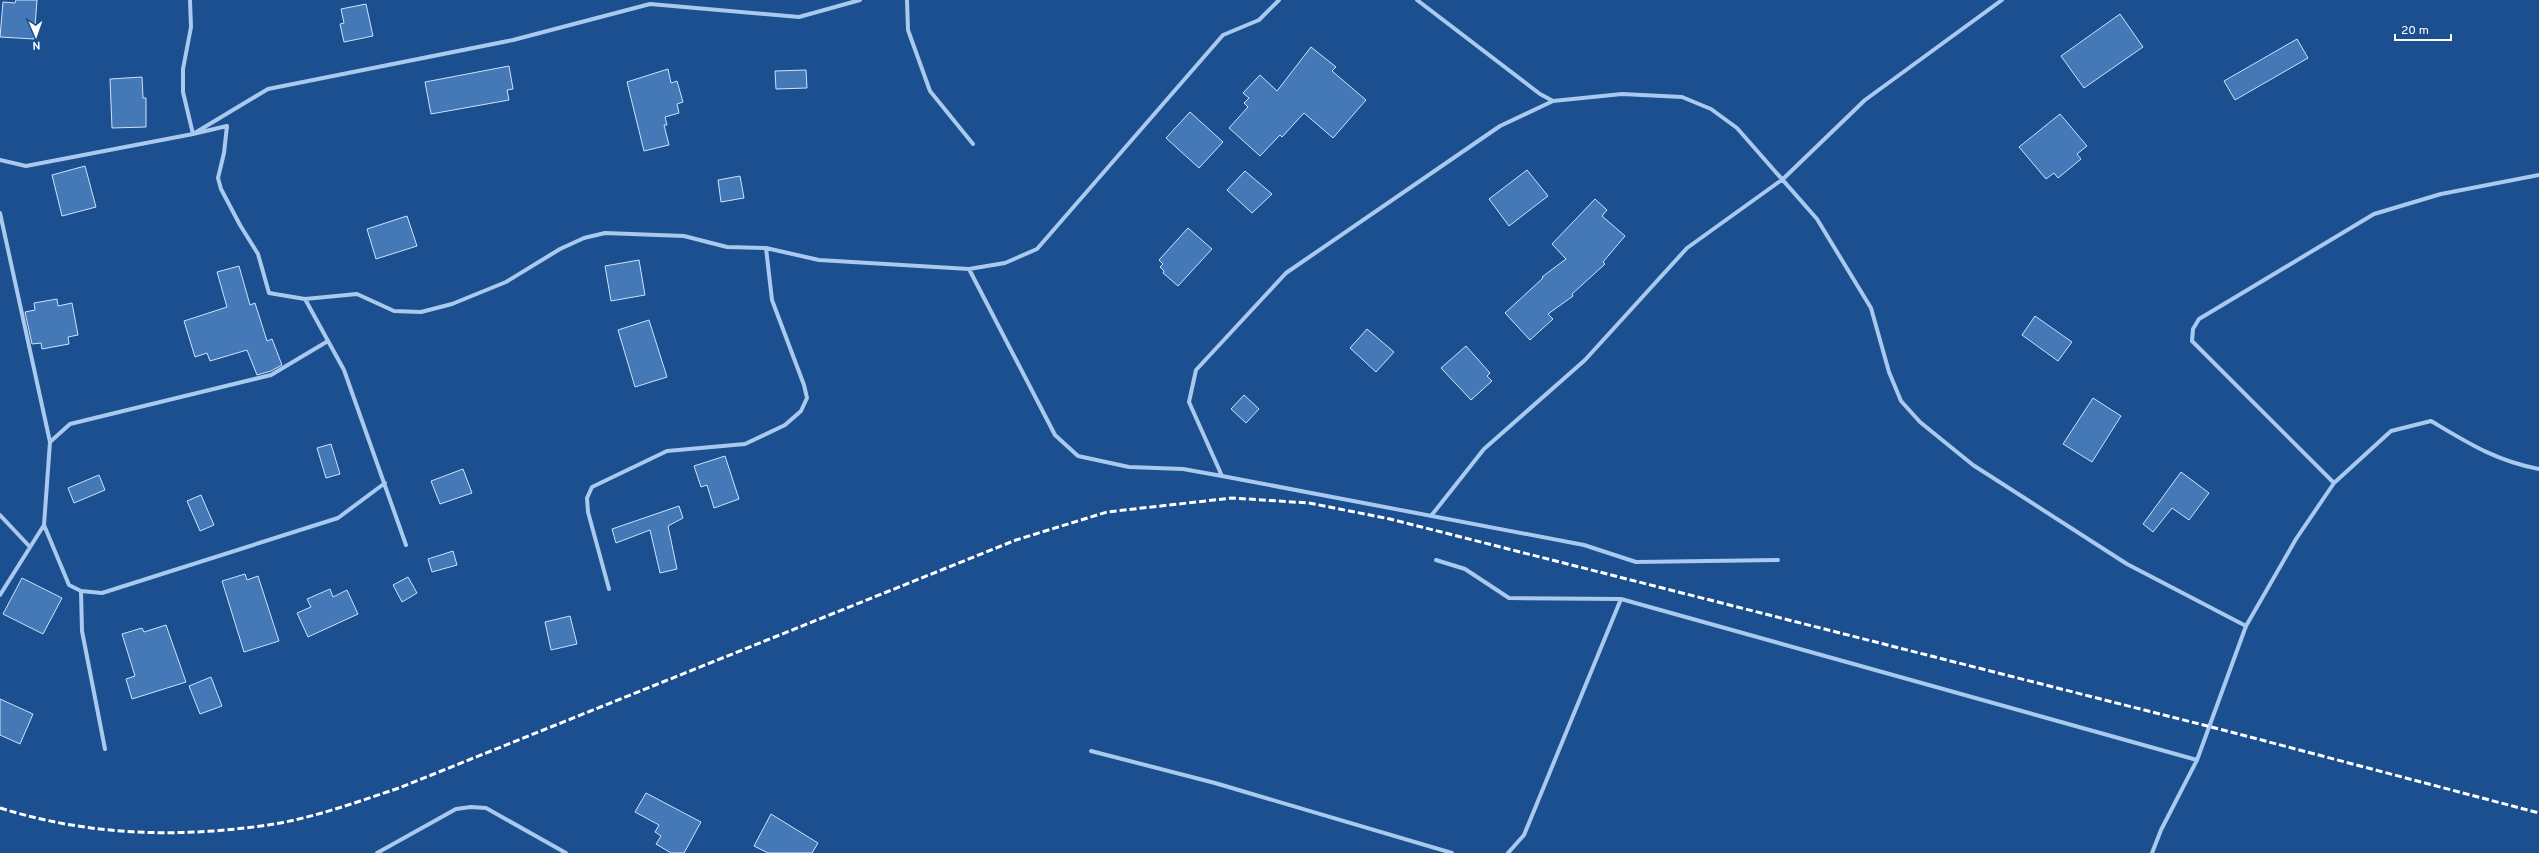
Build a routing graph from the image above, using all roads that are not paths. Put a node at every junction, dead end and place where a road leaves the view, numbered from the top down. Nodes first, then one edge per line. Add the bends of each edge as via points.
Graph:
1 (190, 0) edge
2 (860, 0) edge
3 (907, 0) edge
4 (1279, 0) edge
5 (1417, 0) edge
6 (2002, 0) edge
7 (1553, 101) junction
8 (193, 134) junction
9 (973, 144) dead end
10 (0, 160) edge
11 (2539, 175) edge
12 (1783, 179) junction
13 (0, 213) edge
14 (766, 248) junction
15 (968, 269) junction
16 (305, 298) junction
17 (328, 341) junction
18 (50, 442) junction
19 (2539, 469) edge
20 (1222, 476) junction
21 (384, 483) junction
22 (2334, 483) junction
23 (0, 515) edge
24 (1431, 516) junction
25 (44, 525) junction
26 (406, 544) dead end
27 (30, 548) junction
28 (1436, 560) dead end
29 (1778, 560) dead end
30 (609, 589) dead end
31 (81, 591) junction
32 (0, 596) edge
33 (1620, 599) junction
34 (2246, 626) junction
35 (104, 749) dead end
36 (1091, 751) dead end
37 (2197, 760) junction
38 (377, 853) edge
39 (566, 853) edge
40 (1452, 853) edge
41 (1508, 853) edge
42 (2152, 853) edge

1 - 8 street via 191,27 183,92
2 - 8 street via 799,17 650,4 513,40 268,89
3 - 9 street via 908,30 930,91
4 - 15 street via 1259,20 1223,35 1037,249 1005,263
5 - 7 street via 1515,76
6 - 12 street via 1865,100
7 - 12 street via 1622,94 1682,97 1711,109 1737,128
7 - 20 street via 1500,126 1286,273 1196,370 1188,402
8 - 10 street via 26,166
8 - 16 street via 227,126 218,178 221,189 258,254 269,293
11 - 22 street via 2441,194 2374,214 2199,319 2193,329 2192,341
12 - 24 street via 1687,248 1585,360 1484,449
12 - 34 street via 1817,219 1871,308 1889,372 1901,401 1920,422 1974,465 2127,564
13 - 18 street
14 - 15 street via 819,260
14 - 16 street via 727,247 684,236 605,233 584,238 560,249 506,282 452,304 421,312 394,310 358,294
14 - 30 street via 772,300 807,398 801,411 785,425 745,444 667,451 592,487 587,498 588,512
15 - 20 street via 1055,435 1078,456 1129,467 1183,469
16 - 17 street
17 - 18 street via 271,375 70,424
17 - 21 street via 344,370
18 - 25 street
19 - 22 street via 2512,464 2431,421 2392,431
20 - 24 street
21 - 26 street
21 - 31 street via 338,518 102,592
22 - 34 street via 2296,539
23 - 27 street
24 - 29 street via 1584,545 1636,562
25 - 27 street
25 - 31 street via 69,585
27 - 32 street
28 - 33 street via 1465,569 1509,598
31 - 35 street via 82,631
33 - 37 street
33 - 41 street via 1524,835
34 - 37 street
36 - 40 street via 1215,783
37 - 42 street
38 - 39 street via 456,809 471,807 486,808

